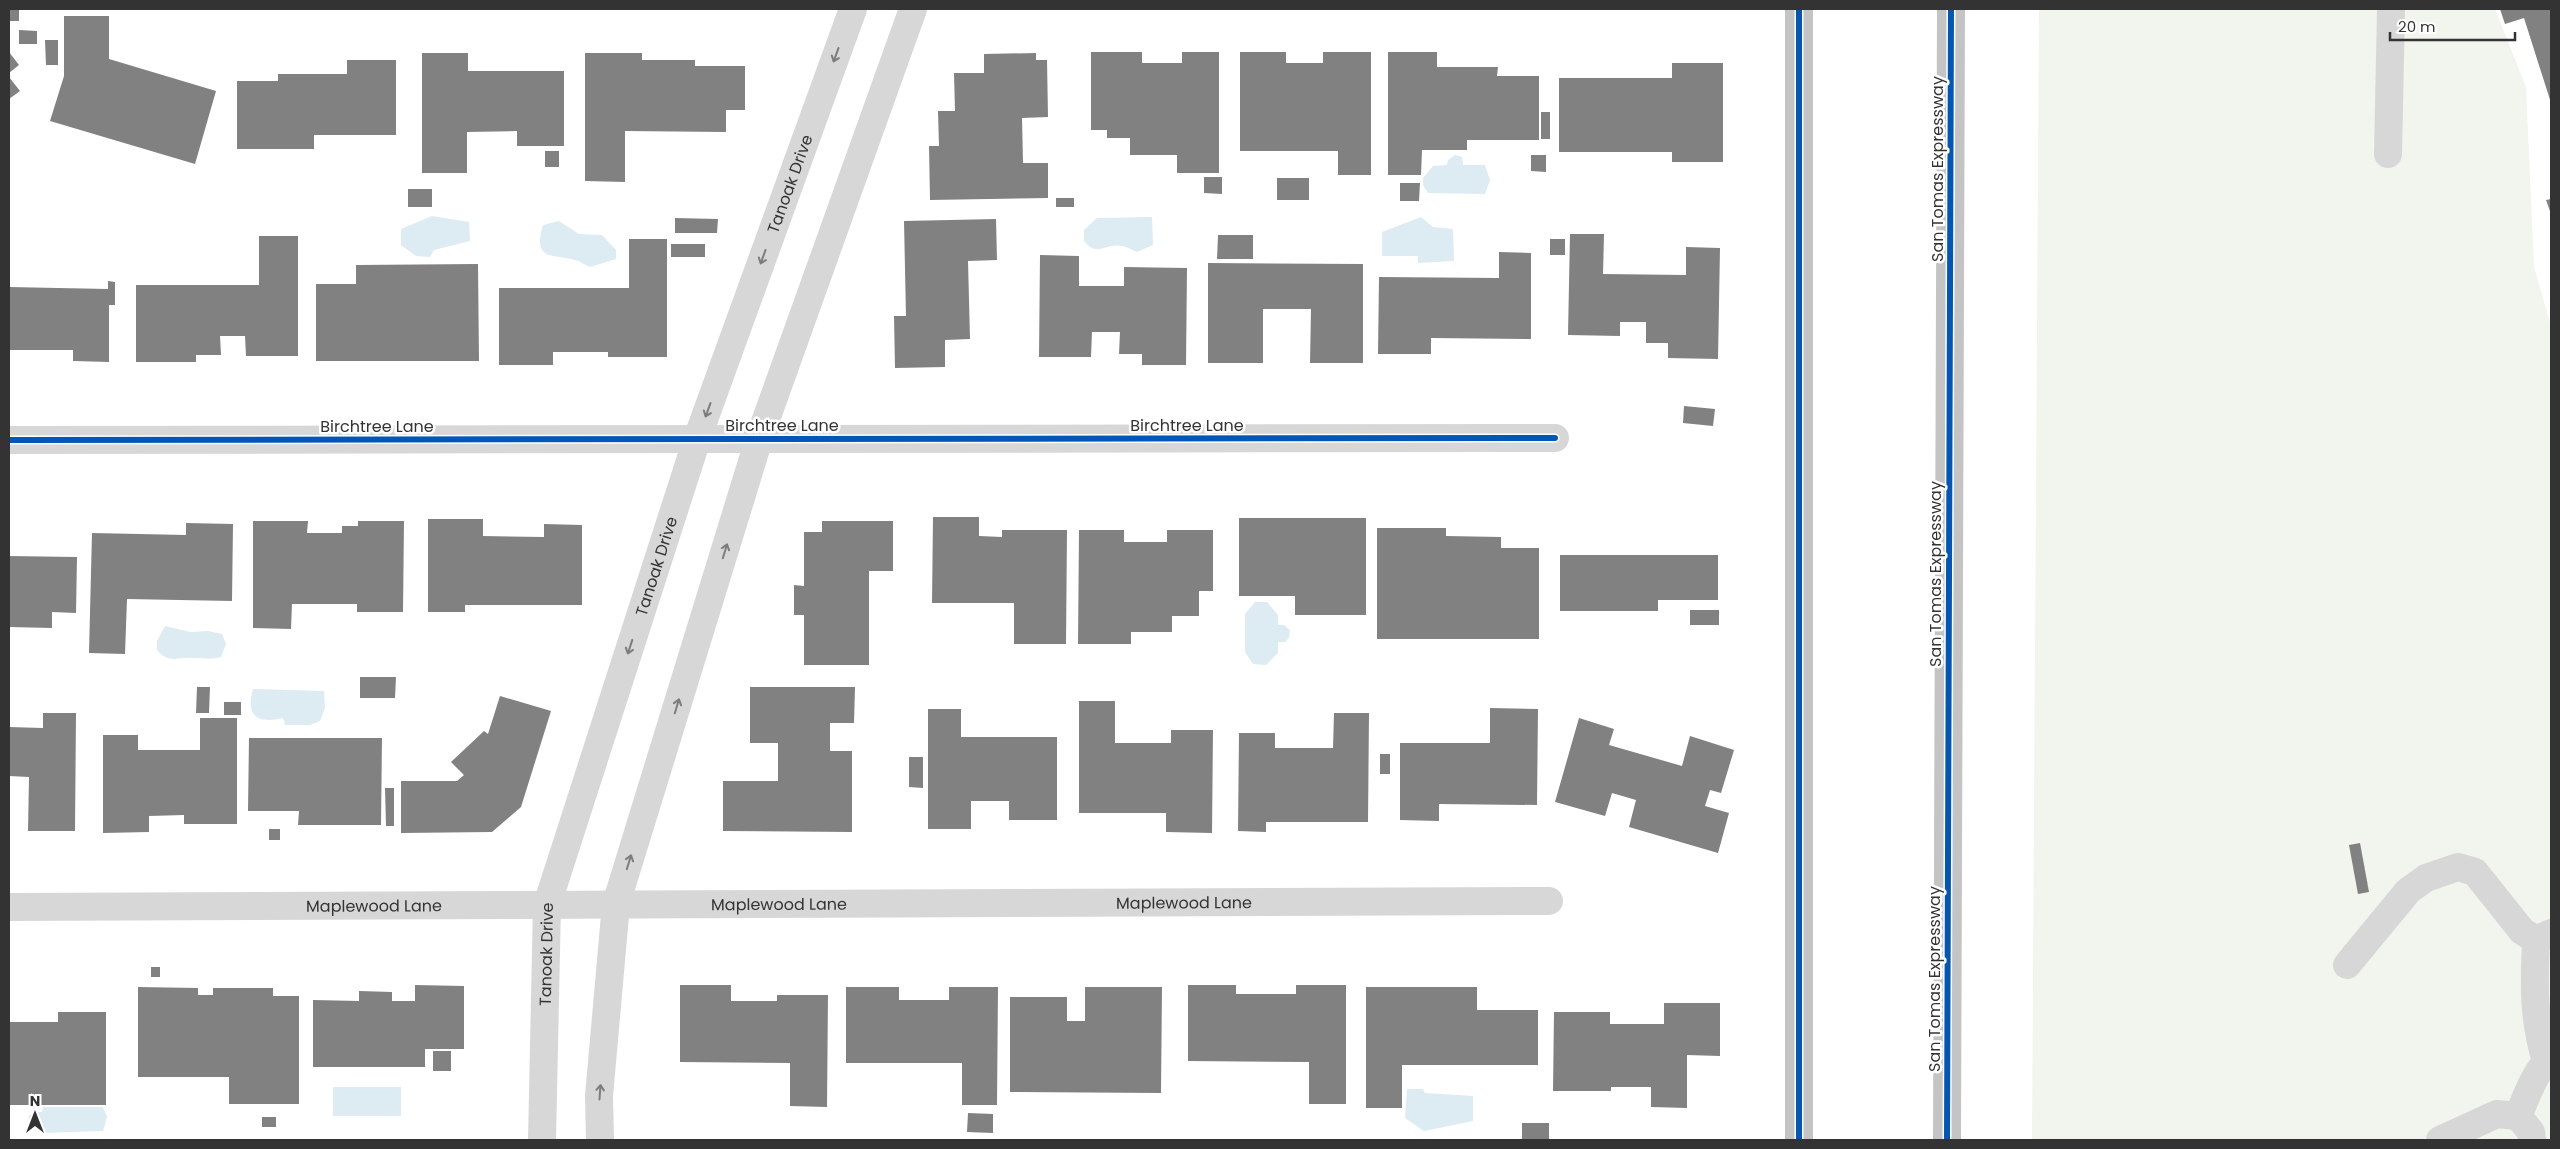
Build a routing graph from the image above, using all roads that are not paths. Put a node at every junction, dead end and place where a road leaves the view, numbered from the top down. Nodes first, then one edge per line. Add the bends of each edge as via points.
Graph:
1 (853, 9) edge
2 (913, 9) edge
3 (1799, 9) edge
4 (1951, 9) edge
5 (2391, 9) edge
6 (2388, 154) dead end
7 (1555, 438) dead end
8 (697, 439) junction
9 (759, 439) junction
10 (9, 440) edge
11 (1549, 901) dead end
12 (616, 904) junction
13 (547, 905) junction
14 (9, 907) edge
15 (2544, 936) edge
16 (2347, 965) dead end
17 (2549, 1061) edge
18 (2518, 1116) junction
19 (542, 1140) edge
20 (600, 1140) edge
21 (1798, 1140) edge
22 (1947, 1140) edge
23 (2440, 1140) edge
24 (2532, 1140) edge

1 -> 8 street, Tanoak Drive
2 - 9 street
3 - 21 highway
4 - 22 highway, San Tomas Expressway
5 - 6 street
7 - 9 street, Birchtree Lane
8 - 9 street, Birchtree Lane
8 - 10 street, Birchtree Lane
8 -> 13 street, Tanoak Drive
12 -> 9 street
11 - 12 street, Maplewood Lane
12 - 13 street, Maplewood Lane
20 -> 12 street via 599,1096
13 - 14 street, Maplewood Lane
13 - 19 street, Tanoak Drive
15 - 16 street via 2522,930 2475,872 2458,867 2426,878 2408,891
15 - 17 street via 2534,983 2536,1030
17 - 18 street via 2530,1087
18 - 23 street via 2497,1114
18 - 24 street via 2531,1132

